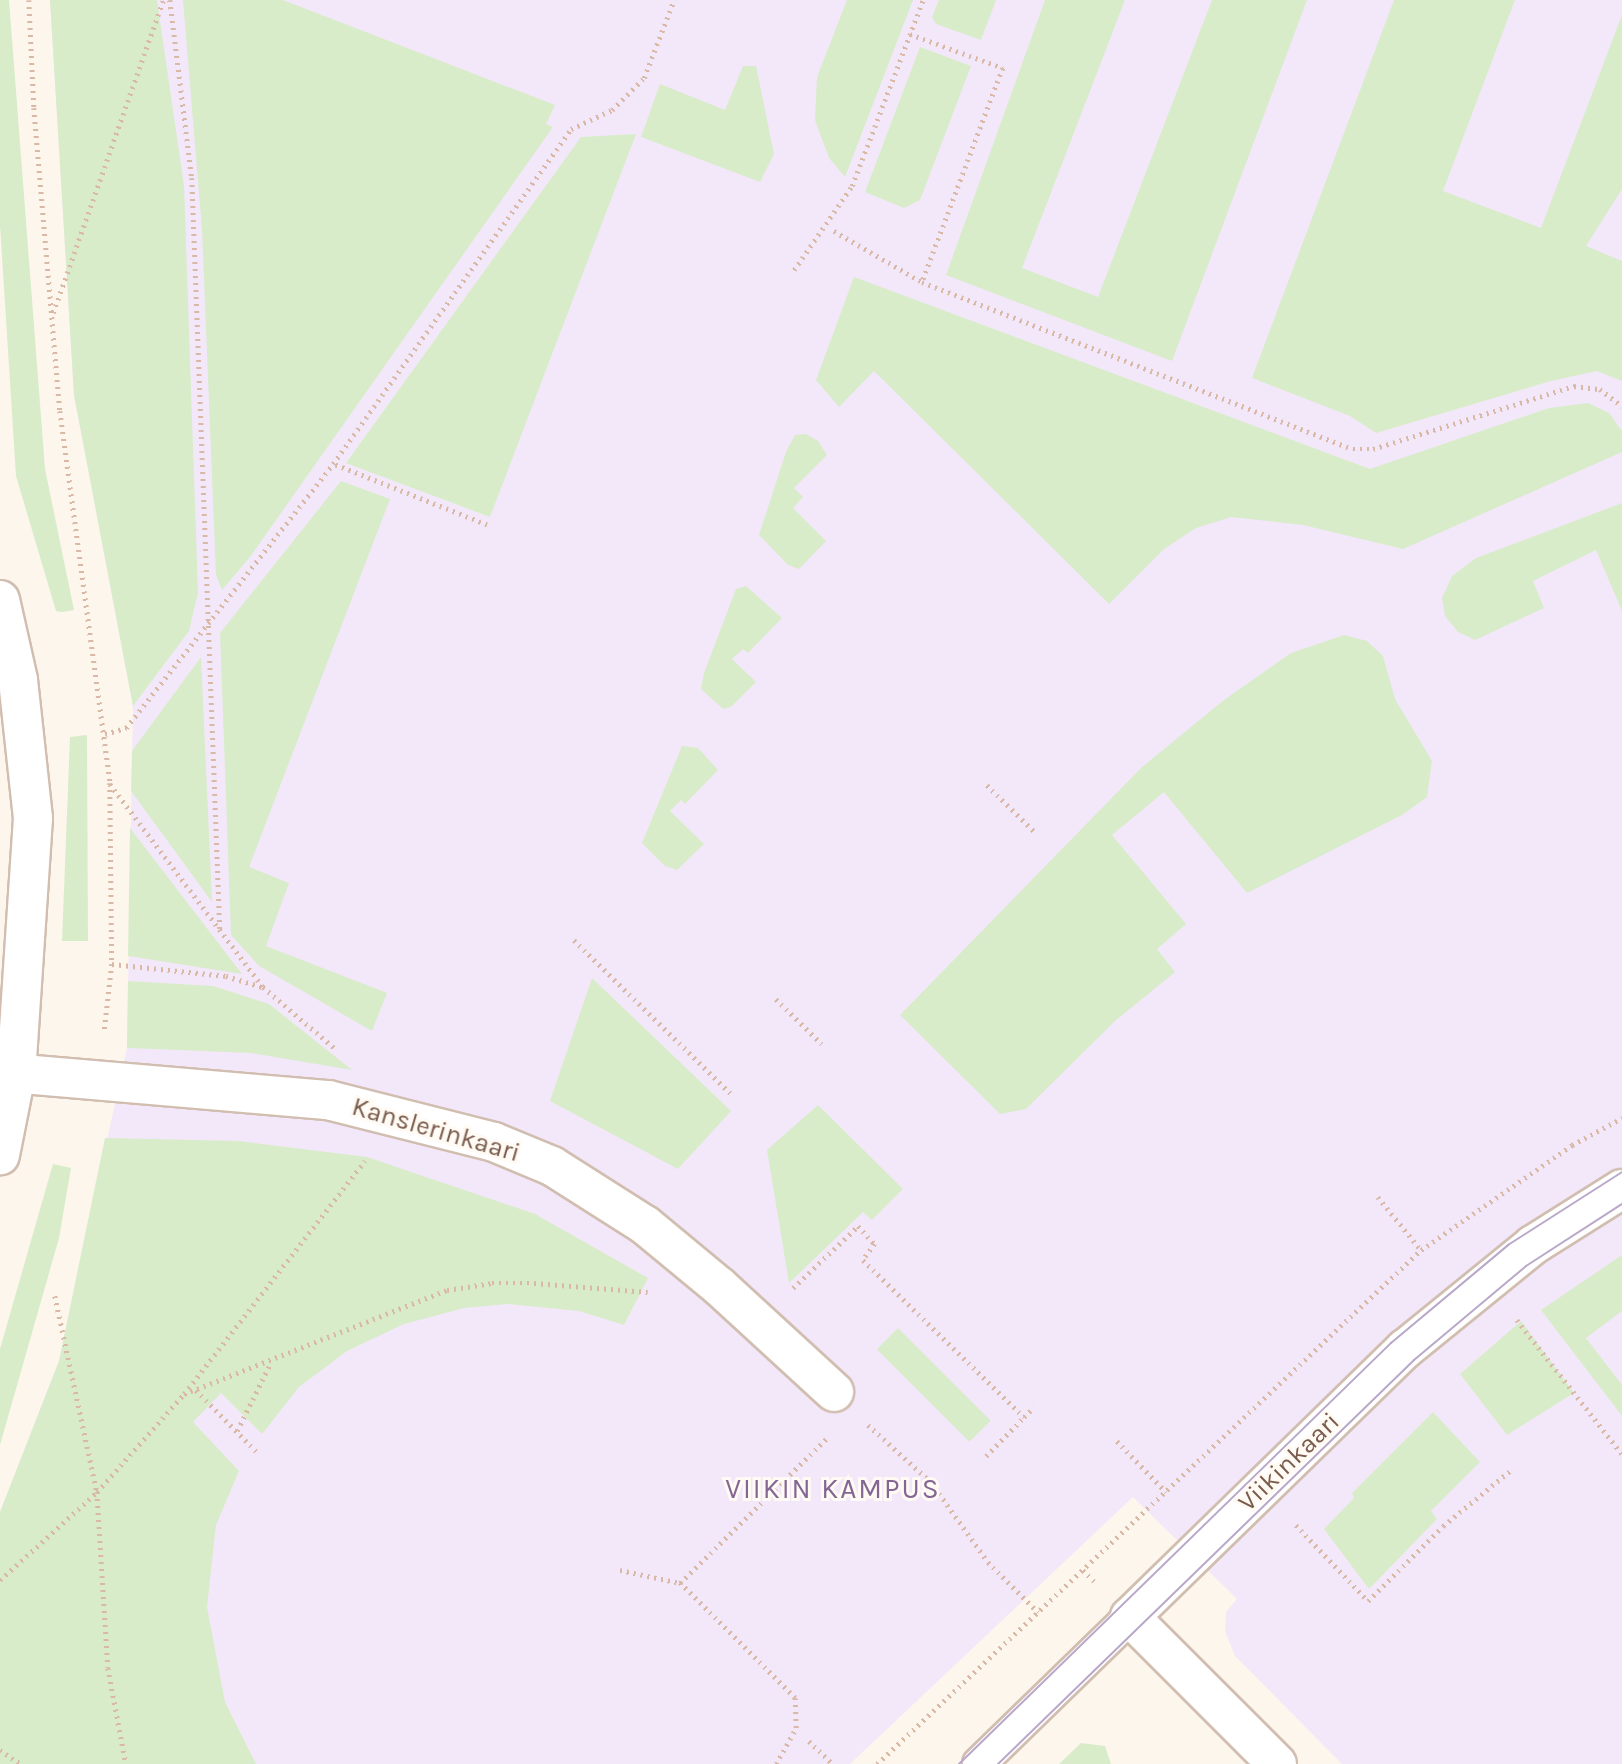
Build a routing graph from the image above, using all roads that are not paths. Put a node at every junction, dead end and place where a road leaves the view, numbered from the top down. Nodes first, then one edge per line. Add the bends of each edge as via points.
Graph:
1 (0, 600) edge
2 (8, 1073) edge
3 (0, 1155) edge
4 (1622, 1189) edge
5 (843, 1402) road end
6 (1130, 1617) junction
7 (979, 1764) edge
8 (1277, 1764) edge

1 - 2 street via 18,680 33,818
2 - 3 street
2 - 5 street, Kanslerinkaari via 328,1101 494,1142 552,1166 645,1225
4 - 6 street, Viikinkaari via 1533,1245 1405,1349
6 - 7 lane, Viikinkaari
6 - 8 street

